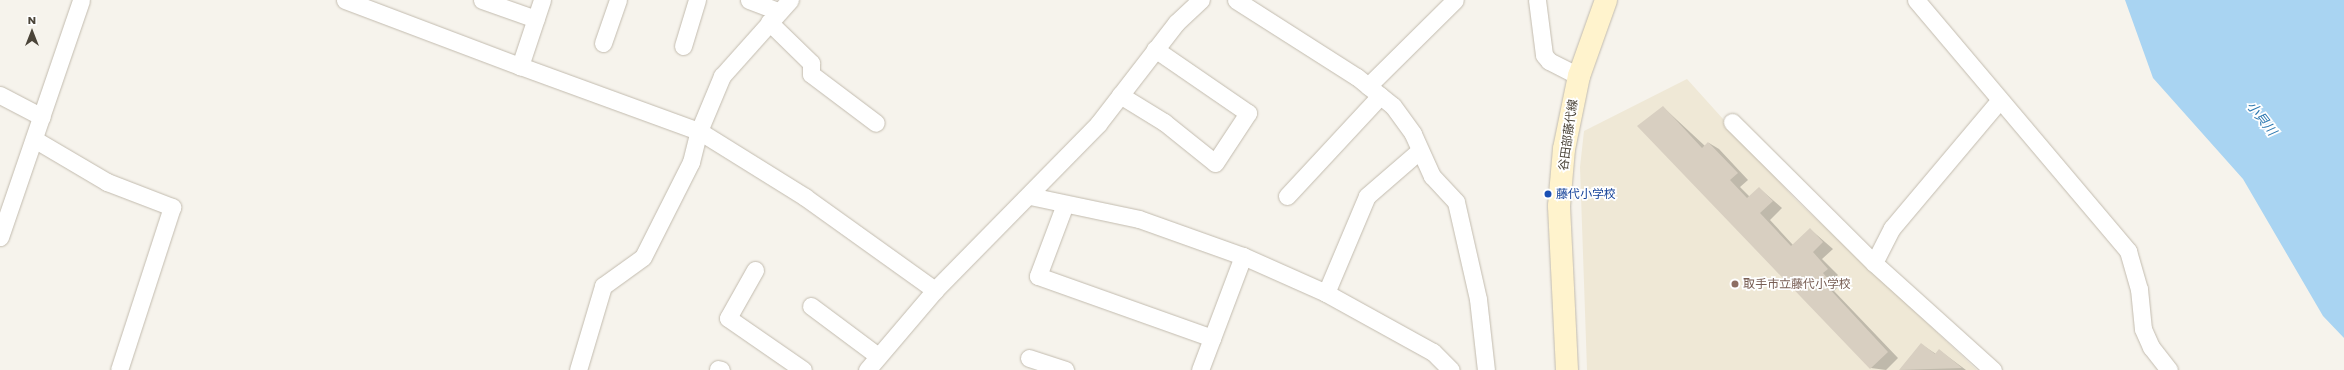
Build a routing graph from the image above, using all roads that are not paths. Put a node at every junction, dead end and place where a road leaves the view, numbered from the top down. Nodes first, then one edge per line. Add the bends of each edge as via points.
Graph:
1 (81, 0) edge
2 (344, 0) edge
3 (482, 0) edge
4 (542, 0) edge
5 (618, 0) edge
6 (697, 0) edge
7 (749, 0) edge
8 (1201, 0) edge
9 (1236, 0) edge
10 (1455, 0) edge
11 (1537, 0) edge
12 (1606, 0) edge
13 (1916, 0) edge
14 (779, 11) edge
15 (536, 19) junction
16 (603, 43) dead end
17 (683, 46) dead end
18 (1155, 49) junction
19 (520, 66) junction
20 (1579, 76) junction
21 (1374, 91) junction
22 (1120, 95) junction
23 (0, 96) edge
24 (1999, 101) junction
25 (42, 117) junction
26 (1732, 122) dead end
27 (876, 123) dead end
28 (699, 131) junction
29 (34, 139) junction
30 (1419, 151) junction
31 (1030, 196) junction
32 (1287, 196) dead end
33 (1065, 204) junction
34 (0, 237) edge
35 (1243, 256) junction
36 (1874, 263) junction
37 (755, 270) dead end
38 (935, 290) junction
39 (1326, 293) junction
40 (811, 306) dead end
41 (1212, 338) junction
42 (878, 356) junction
43 (1029, 358) dead end
44 (118, 370) edge
45 (578, 370) edge
46 (803, 370) edge
47 (867, 370) edge
48 (1065, 370) edge
49 (1200, 370) edge
50 (1451, 370) edge
51 (1486, 370) edge
52 (1567, 370) edge
53 (1993, 370) edge
54 (2169, 370) edge

1 - 25 street
2 - 19 street
3 - 15 street
4 - 15 street
5 - 16 street
6 - 17 street
7 - 14 street
8 - 18 street
9 - 21 street via 1301,38
10 - 21 street
11 - 20 street via 1544,55 1549,61
12 - 20 main road, 谷田部藤代線
13 - 24 street
14 - 27 street via 811,63 811,74
14 - 28 street via 722,76
15 - 19 street
18 - 22 street
18 - 22 street via 1248,113 1215,163 1164,122
19 - 28 street
20 - 52 main road, 谷田部藤代線 via 1568,120 1559,206
21 - 30 street via 1393,106 1413,134
21 - 32 street
22 - 31 street via 1098,124
23 - 25 street
24 - 36 street via 1892,228
24 - 54 street via 2128,251 2140,289 2143,329
25 - 29 street
26 - 36 street
28 - 38 street via 805,197
28 - 45 street via 691,162 643,257 603,286
29 - 34 street
29 - 44 street via 107,182 172,208
30 - 39 street via 1367,196
30 - 51 street via 1432,176 1456,202 1478,299
31 - 33 street
31 - 38 street
33 - 35 street via 1139,219
33 - 41 street via 1038,276
35 - 39 street
35 - 41 street
36 - 53 street
37 - 46 street via 728,318
38 - 42 street
39 - 50 street via 1433,352
40 - 42 street
41 - 49 street
42 - 47 street
43 - 48 street

